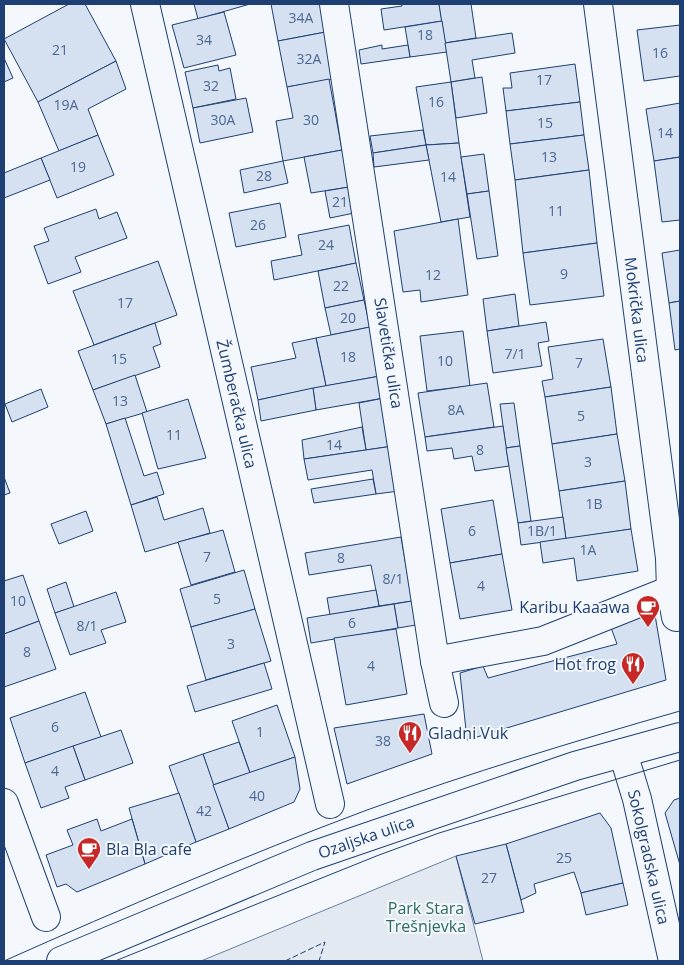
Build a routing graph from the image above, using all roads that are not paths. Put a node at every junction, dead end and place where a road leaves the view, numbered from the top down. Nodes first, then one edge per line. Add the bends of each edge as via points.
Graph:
1 (145, 4) edge
2 (334, 4) edge
3 (598, 4) edge
4 (671, 590) junction
5 (676, 617) dead end
6 (435, 661) junction
7 (444, 703) dead end
8 (680, 737) edge
9 (623, 752) junction
10 (4, 803) edge
11 (330, 804) dead end
12 (46, 917) dead end
13 (61, 961) edge
14 (673, 961) edge

1 - 11 street, Žumberačka ulica
2 - 6 street, Slavetička ulica
3 - 4 street, Mokrička ulica via 670,558
4 - 5 street, Mokrička ulica
4 - 6 street via 543,641
6 - 7 street, Slavetička ulica
8 - 9 street, Ozaljska ulica
9 - 13 street, Ozaljska ulica via 312,856
9 - 14 street, Sokolgradska ulica via 637,799
10 - 12 street

